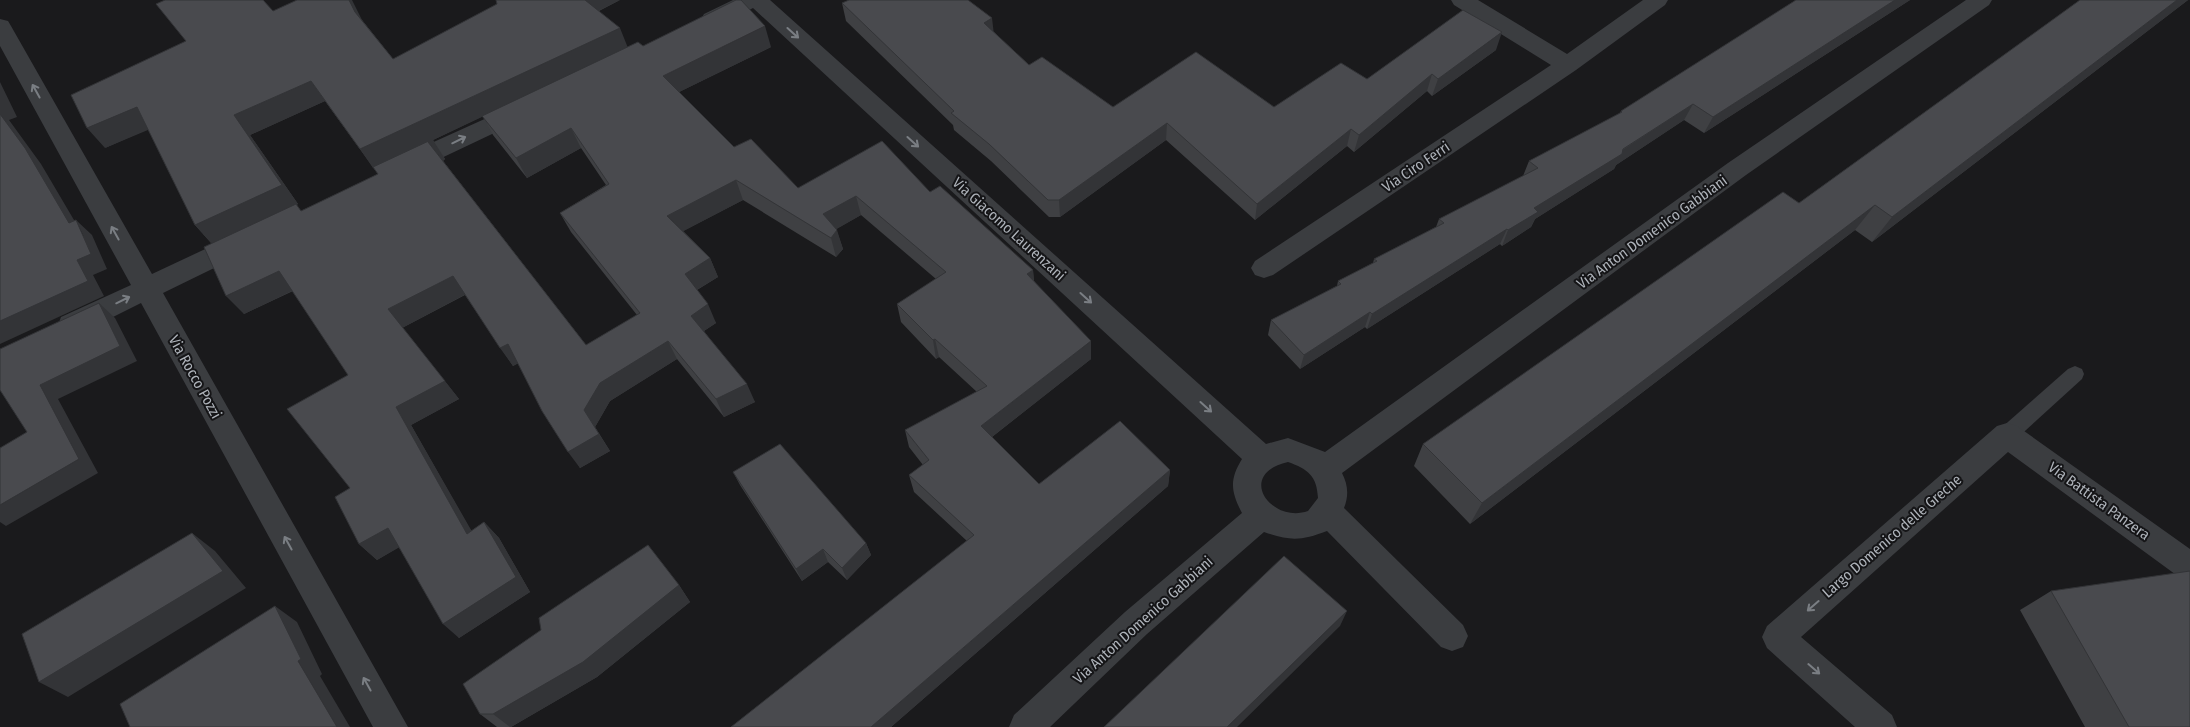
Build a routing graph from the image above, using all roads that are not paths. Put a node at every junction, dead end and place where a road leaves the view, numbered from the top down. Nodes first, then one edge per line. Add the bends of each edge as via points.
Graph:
1 (751, 0) edge
2 (757, 0) edge
3 (1462, 0) edge
4 (1657, 0) edge
5 (1982, 0) edge
6 (0, 26) edge
7 (689, 30) edge
8 (1568, 65) junction
9 (547, 98) edge
10 (386, 174) edge
11 (262, 234) edge
12 (1264, 268) dead end
13 (146, 289) junction
14 (52, 334) edge
15 (2075, 374) dead end
16 (2007, 435) junction
17 (1261, 458) junction
18 (1326, 468) junction
19 (1328, 512) junction
20 (1262, 515) junction
21 (2190, 567) edge
22 (1452, 636) dead end
23 (391, 727) edge
24 (1026, 727) edge
25 (1880, 727) edge

1 - 7 street
2 -> 17 street, Via Giacomo Laurenzani
3 - 8 street
4 - 8 street, Via Ciro Ferri
5 - 18 street, Via Anton Domenico Gabbiani via 1737,169
13 -> 6 street, Via Rocco Pozzi
8 - 12 street, Via Ciro Ferri
10 -> 9 street
11 - 13 street
14 -> 13 street
23 -> 13 street, Via Rocco Pozzi
15 - 16 lane
16 - 21 street, Via Battista Panzera
16 -> 25 street, Largo Domenico delle Greche via 1778,637
17 - 18 street via 1288,450 1308,456
17 - 20 street via 1247,478 1252,504
18 - 19 street via 1334,490
19 - 20 street via 1305,526 1289,527
19 - 22 street
20 - 24 street, Via Anton Domenico Gabbiani via 1136,623

